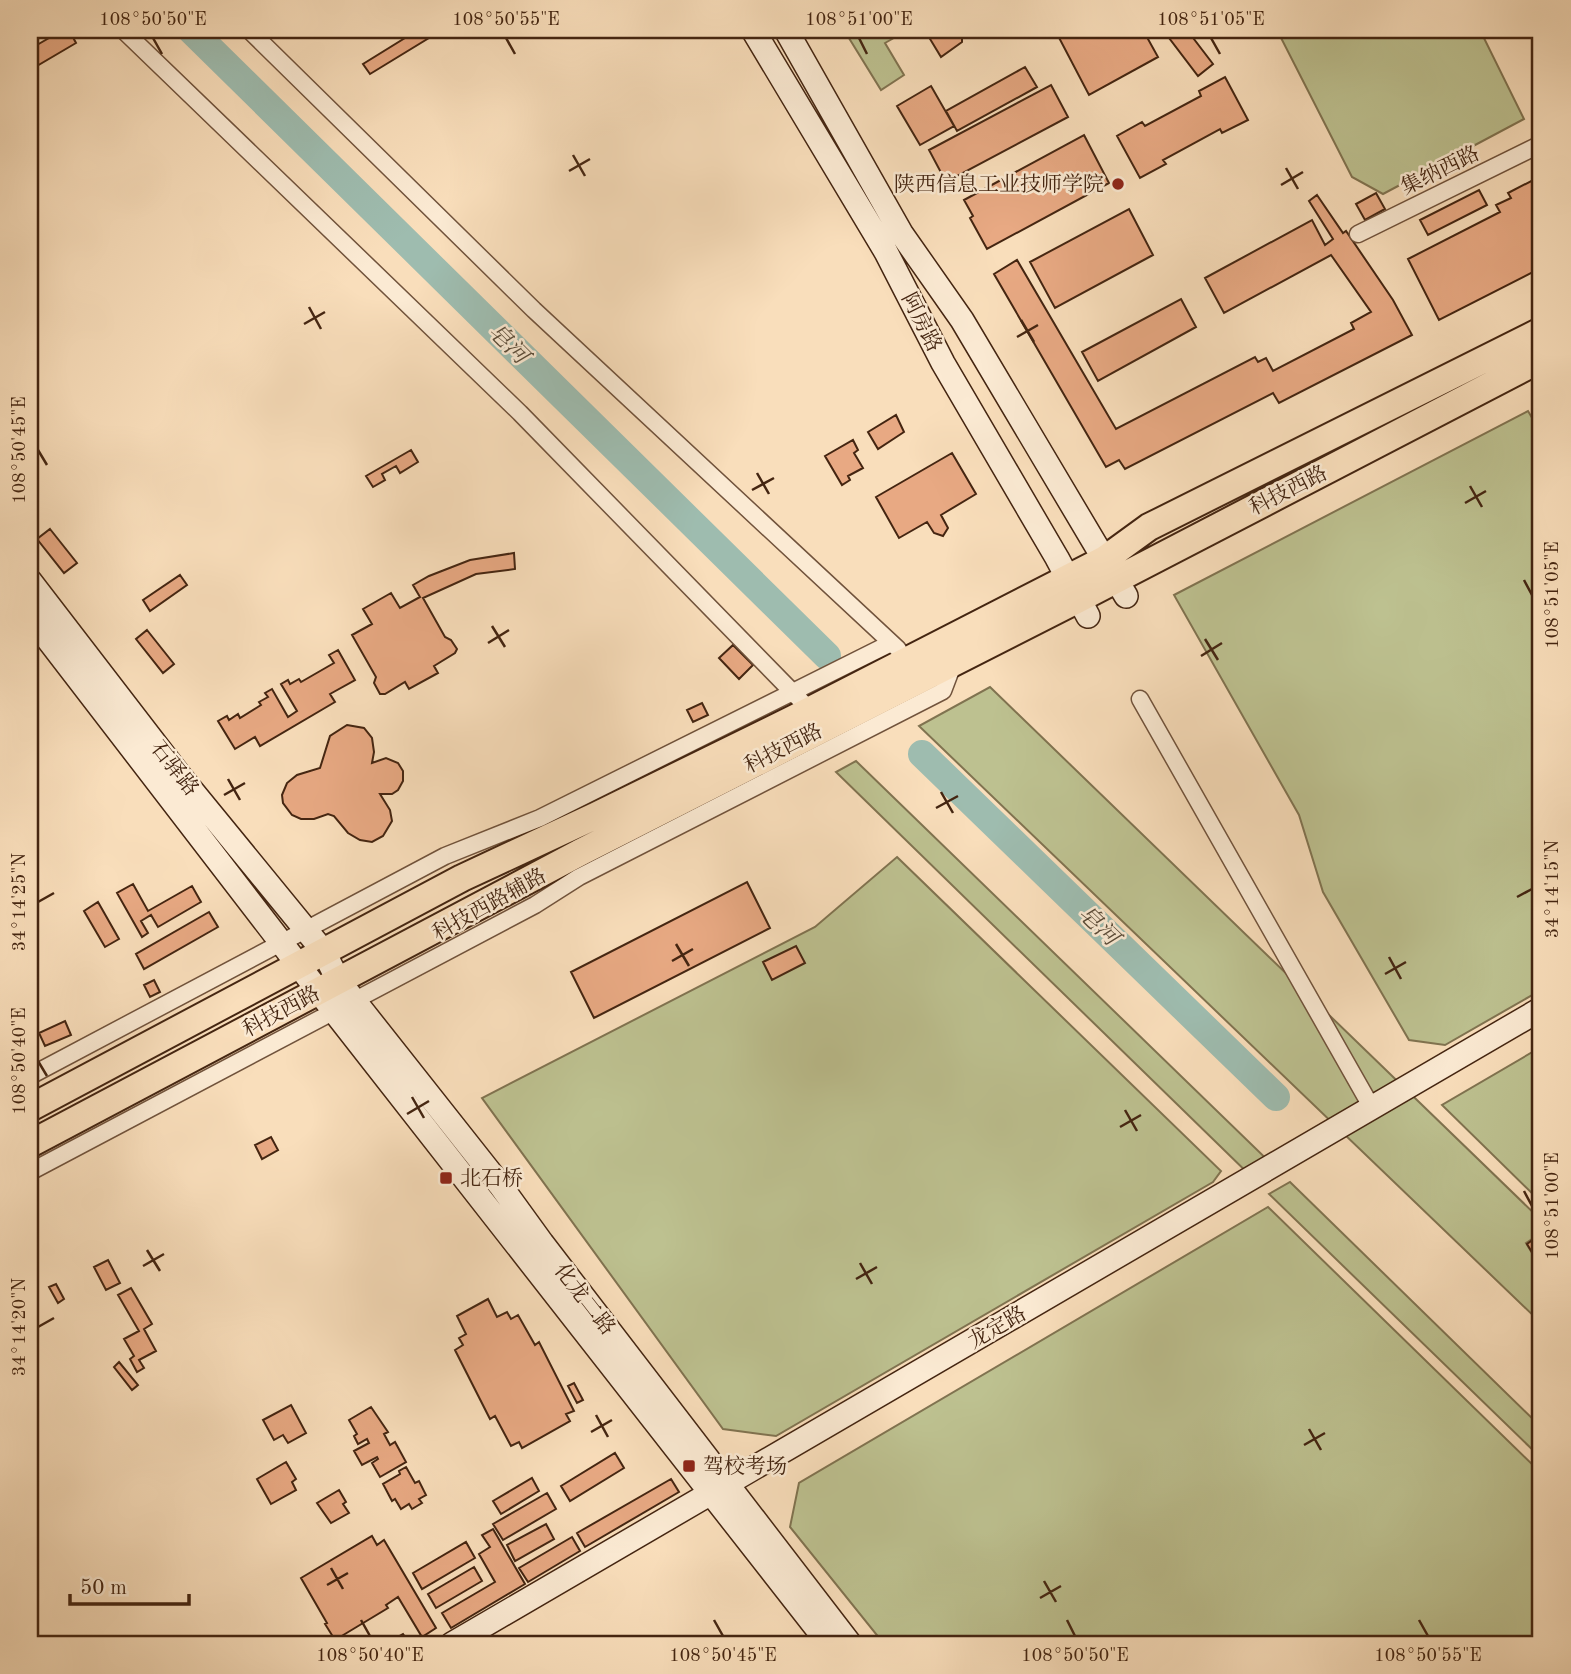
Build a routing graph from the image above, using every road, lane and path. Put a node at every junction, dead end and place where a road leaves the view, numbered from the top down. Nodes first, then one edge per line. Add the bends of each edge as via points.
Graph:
1 (123, 30) edge
2 (249, 30) edge
3 (752, 30) edge
4 (786, 30) edge
5 (1541, 144) edge
6 (1358, 234) dead end
7 (1541, 331) edge
8 (1541, 359) edge
9 (1116, 578) junction
10 (30, 581) edge
11 (1078, 598) junction
12 (30, 616) edge
13 (900, 650) junction
14 (1140, 699) dead end
15 (801, 701) junction
16 (305, 929) junction
17 (281, 942) junction
18 (324, 952) junction
19 (300, 965) junction
20 (336, 995) junction
21 (1541, 1009) edge
22 (30, 1076) edge
23 (30, 1108) edge
24 (1372, 1108) junction
25 (30, 1144) edge
26 (30, 1172) edge
27 (719, 1489) junction
28 (452, 1644) edge
29 (829, 1644) edge
30 (850, 1644) edge

1 - 15 street via 520,413
2 - 13 street via 534,310
3 - 11 street, 阿房路 via 886,251 943,363
4 - 9 street, 阿房路 via 901,233 962,320
5 - 6 street, 集纳西路
7 - 9 main road, 科技西路 via 1149,527
8 - 9 main road, 科技西路
9 - 11 main road, 科技西路
10 - 16 street, 石驿路
11 - 13 main road, 科技西路
11 - 20 main road, 科技西路 via 581,852
12 - 17 street, 石驿路
13 - 15 main road, 科技西路
14 - 24 street
15 - 16 street via 445,856
15 - 18 main road, 科技西路 via 595,816 462,878
16 - 17 street
16 - 18 street, 石驿路
17 - 19 street, 石驿路
17 - 22 street
18 - 19 main road, 科技西路
18 - 20 street, 化龙二路
19 - 20 street, 石驿路
19 - 23 main road, 科技西路
20 - 25 main road, 科技西路
20 - 26 street
20 - 27 street, 化龙二路 via 500,1185
21 - 24 street, 龙定路
24 - 27 street, 龙定路
27 - 28 street, 龙定路
27 - 29 street, 化龙二路
27 - 30 street, 化龙二路

